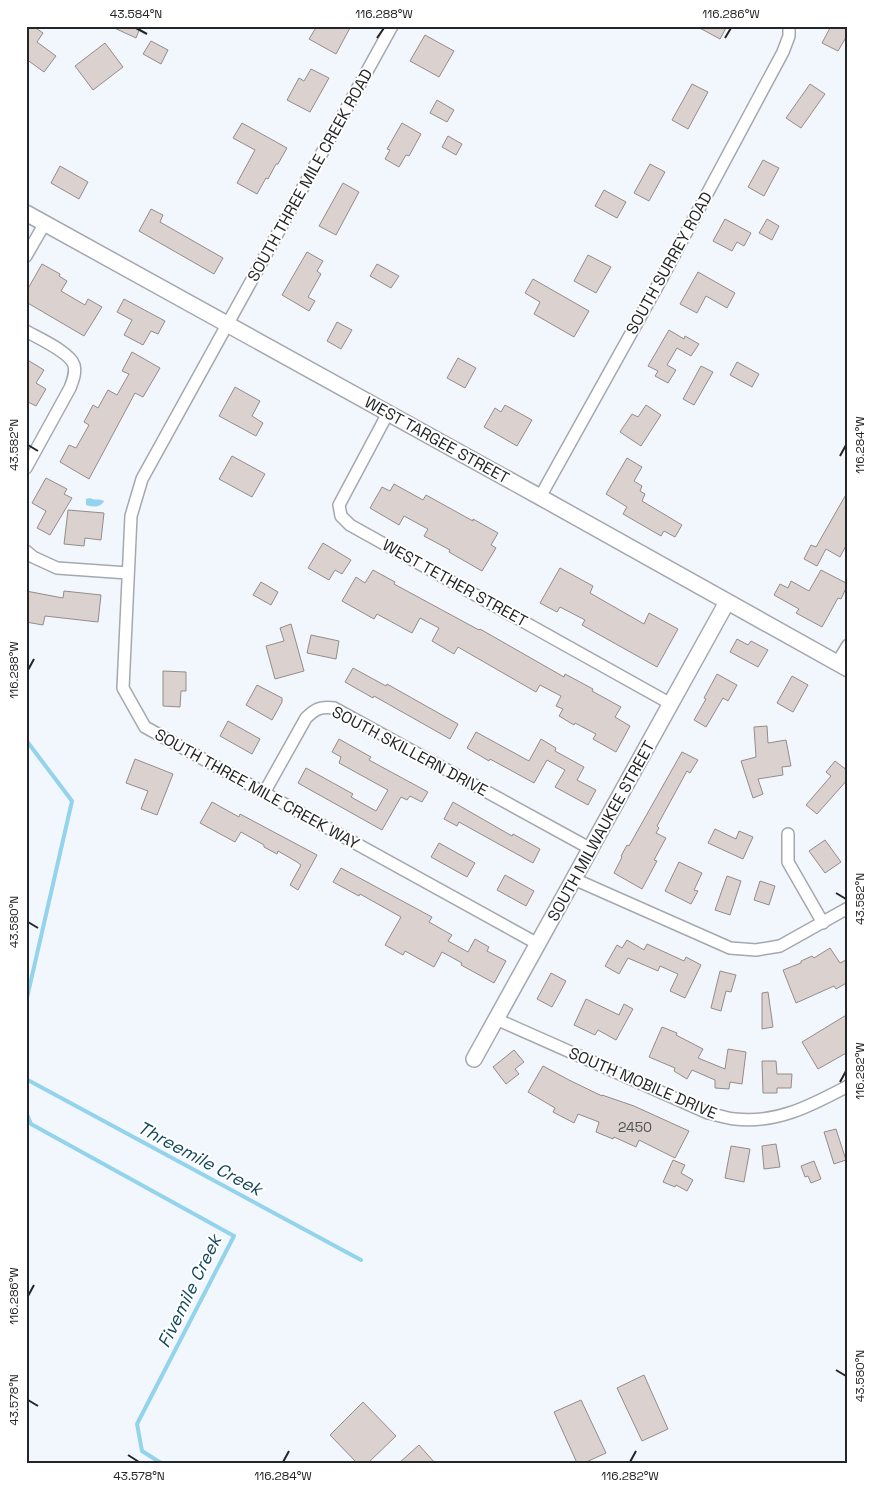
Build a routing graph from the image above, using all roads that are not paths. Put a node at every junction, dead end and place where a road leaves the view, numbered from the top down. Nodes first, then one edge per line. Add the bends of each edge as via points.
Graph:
1 (392, 26) edge
2 (789, 26) edge
3 (26, 213) edge
4 (45, 223) junction
5 (26, 256) edge
6 (227, 324) junction
7 (26, 331) edge
8 (388, 413) junction
9 (26, 468) edge
10 (540, 497) junction
11 (26, 552) edge
12 (128, 573) junction
13 (727, 602) junction
14 (848, 645) edge
15 (843, 666) edge
16 (671, 704) junction
17 (264, 793) junction
18 (788, 834) dead end
19 (591, 849) junction
20 (574, 879) junction
21 (848, 908) edge
22 (823, 923) junction
23 (538, 944) junction
24 (496, 1020) junction
25 (474, 1060) dead end
26 (848, 1086) edge

1 - 6 street, SOUTH THREE MILE CREEK ROAD
2 - 10 street, SOUTH SURREY ROAD via 783,52
3 - 4 street, WEST TARGEE STREET
4 - 5 street
4 - 6 street, WEST TARGEE STREET
6 - 8 street, WEST TARGEE STREET
6 - 12 street, SOUTH THREE MILE CREEK WAY via 142,478 131,516
7 - 9 street via 64,353 74,363 75,376
8 - 10 street, WEST TARGEE STREET
8 - 16 street, WEST TETHER STREET via 339,505 341,516 350,525
10 - 13 street, WEST TARGEE STREET
11 - 12 street via 57,568
12 - 17 street, SOUTH THREE MILE CREEK WAY via 123,688 145,727
13 - 15 street, WEST TARGEE STREET
13 - 16 street, SOUTH MILWAUKEE STREET
14 - 15 street
16 - 19 street, SOUTH MILWAUKEE STREET
17 - 19 street, SOUTH SKILLERN DRIVE via 306,718 320,707 334,708
17 - 23 street, SOUTH THREE MILE CREEK WAY
18 - 22 street via 788,862
19 - 20 street, SOUTH MILWAUKEE STREET
20 - 22 street via 730,948 756,950 780,946
20 - 23 street, SOUTH MILWAUKEE STREET
21 - 22 street
23 - 24 street, SOUTH MILWAUKEE STREET
24 - 25 street, SOUTH MILWAUKEE STREET
24 - 26 street, SOUTH MOBILE DRIVE via 708,1113 735,1119 764,1119 790,1114

